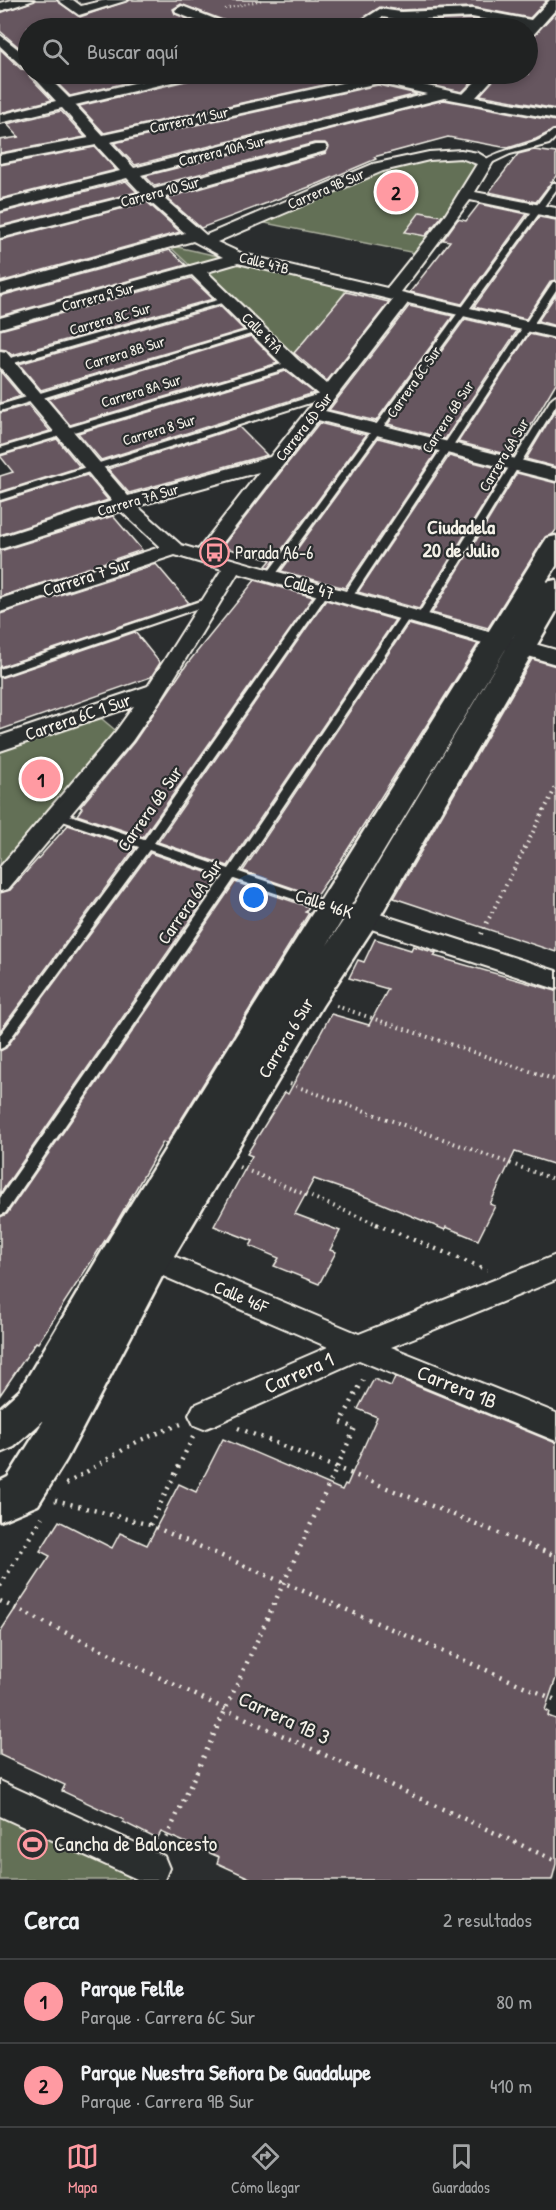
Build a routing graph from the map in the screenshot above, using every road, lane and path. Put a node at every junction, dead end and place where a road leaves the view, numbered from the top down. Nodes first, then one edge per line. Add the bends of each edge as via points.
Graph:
1 (27, 0) edge
2 (65, 0) edge
3 (121, 0) edge
4 (263, 0) edge
5 (556, 1) edge
6 (0, 7) edge
7 (182, 10) dead end
8 (464, 14) junction
9 (195, 15) junction
10 (202, 18) edge
11 (372, 18) edge
12 (460, 18) edge
13 (482, 18) edge
14 (538, 21) edge
15 (0, 39) edge
16 (18, 54) edge
17 (47, 84) edge
18 (147, 84) edge
19 (354, 84) edge
20 (416, 84) edge
21 (480, 84) edge
22 (444, 94) junction
23 (556, 98) edge
24 (466, 99) junction
25 (66, 104) junction
26 (550, 114) edge
27 (0, 119) edge
28 (556, 133) edge
29 (100, 140) junction
30 (320, 148) dead end
31 (0, 159) edge
32 (486, 162) junction
33 (130, 174) junction
34 (556, 185) edge
35 (151, 195) junction
36 (467, 195) junction
37 (0, 206) edge
38 (538, 209) junction
39 (556, 213) edge
40 (0, 234) edge
41 (200, 239) junction
42 (238, 258) junction
43 (197, 271) junction
44 (556, 284) edge
45 (0, 289) edge
46 (397, 296) junction
47 (228, 300) junction
48 (464, 312) junction
49 (0, 323) edge
50 (526, 326) junction
51 (260, 330) junction
52 (556, 333) edge
53 (2, 360) edge
54 (292, 364) junction
55 (329, 394) junction
56 (36, 397) junction
57 (556, 398) edge
58 (0, 408) edge
59 (314, 414) junction
60 (380, 429) junction
61 (64, 432) junction
62 (447, 447) junction
63 (0, 451) edge
64 (277, 461) junction
65 (516, 465) junction
66 (95, 468) junction
67 (556, 475) edge
68 (0, 497) edge
69 (126, 502) junction
70 (0, 543) edge
71 (556, 544) edge
72 (174, 549) junction
73 (203, 556) junction
74 (233, 566) junction
75 (270, 576) junction
76 (556, 588) edge
77 (324, 592) junction
78 (347, 597) junction
79 (212, 600) junction
80 (0, 606) edge
81 (414, 616) junction
82 (510, 644) junction
83 (556, 657) edge
84 (0, 673) edge
85 (156, 691) junction
86 (0, 744) edge
87 (556, 787) edge
88 (58, 815) junction
89 (146, 846) junction
90 (231, 875) junction
91 (0, 883) edge
92 (348, 912) junction
93 (472, 952) junction
94 (556, 980) edge
95 (310, 997) junction
96 (0, 1044) edge
97 (264, 1074) junction
98 (556, 1080) edge
99 (214, 1156) junction
100 (556, 1180) edge
101 (0, 1209) edge
102 (138, 1253) junction
103 (556, 1267) edge
104 (519, 1282) junction
105 (368, 1351) junction
106 (204, 1415) junction
107 (556, 1427) edge
108 (2, 1433) edge
109 (336, 1466) junction
110 (25, 1497) edge
111 (150, 1526) junction
112 (556, 1556) edge
113 (285, 1583) junction
114 (0, 1586) edge
115 (0, 1601) edge
116 (556, 1700) edge
117 (227, 1710) junction
118 (0, 1798) edge
119 (556, 1861) edge
120 (152, 1868) joint

1 - 6 street
2 - 3 street via 79,10
4 - 9 path
5 - 14 street
7 - 9 street
8 - 11 street via 380,13
8 - 12 street
8 - 13 street
9 - 10 street
15 - 16 street
17 - 25 street, Calle 47B
18 - 25 street
19 - 29 street, Carrera 11 Sur
20 - 22 street
21 - 24 street
22 - 24 street
22 - 33 street, Carrera 10A Sur
23 - 26 street
24 - 26 street
25 - 27 street
25 - 29 street, Calle 47B
28 - 32 lane via 546,142
29 - 31 street, Carrera 11 Sur
29 - 33 street, Calle 47B
30 - 35 street, Carrera 10 Sur
32 - 36 street, Carrera 6D Sur
32 - 41 street, Carrera 9B Sur via 461,154 378,167
33 - 35 street, Calle 47B
33 - 37 street, Carrera 10A Sur
34 - 38 lane, Carrera 6C Sur
35 - 40 street, Carrera 10 Sur
35 - 41 street, Calle 47B
36 - 38 street
36 - 46 street, Carrera 6D Sur
38 - 39 street
38 - 48 lane, Carrera 6C Sur
41 - 42 street, Calle 47B
41 - 45 street, Carrera 9B Sur
42 - 43 street, Carrera 9 Sur
42 - 46 street, Calle 47B
43 - 47 street, Calle 47A
43 - 49 street, Carrera 9 Sur
44 - 50 lane, Carrera 6B Sur
46 - 48 street, Calle 47B
46 - 55 street, Carrera 6D Sur
47 - 51 street, Calle 47A
47 - 53 lane, Carrera 8C Sur
48 - 50 street, Calle 47B
48 - 60 lane, Carrera 6C Sur
50 - 52 street, Calle 47B
50 - 62 lane, Carrera 6B Sur
51 - 54 street, Calle 47A
51 - 56 lane, Carrera 8B Sur
53 - 56 street, Calle 47
54 - 55 street, Calle 47A
54 - 61 lane, Carrera 8A Sur
55 - 59 street, Carrera 6D Sur
55 - 66 lane, Carrera 8 Sur
56 - 58 lane, Carrera 8B Sur
56 - 61 street, Calle 47
57 - 65 lane, Carrera 6A Sur
59 - 60 street
59 - 64 street, Carrera 6D Sur
60 - 62 street
60 - 75 lane, Carrera 6C Sur
61 - 63 lane, Carrera 8A Sur
61 - 66 street, Calle 47
62 - 65 street
62 - 78 lane, Carrera 6B Sur
64 - 69 street, Carrera 7A Sur
64 - 73 street, Carrera 6D Sur
65 - 67 street
65 - 81 lane, Carrera 6A Sur
66 - 68 lane, Carrera 8 Sur
66 - 69 street, Calle 47
69 - 70 street, Carrera 7A Sur
69 - 72 street, Calle 47
71 - 82 street, Carrera 6 Sur
72 - 73 street, Calle 47
72 - 80 street, Carrera 7 Sur
73 - 74 street, Calle 47
74 - 75 street, Calle 47
74 - 79 street
75 - 77 street, Calle 47
76 - 82 street, Carrera 6 Sur
77 - 78 street, Calle 47
77 - 89 lane, Carrera 6B Sur
78 - 81 street, Calle 47
79 - 84 lane
79 - 85 street
81 - 82 street, Calle 47
81 - 90 lane, Carrera 6A Sur
82 - 83 street, Calle 47
82 - 92 street, Carrera 6 Sur
85 - 86 street, Carrera 6C 1 Sur
85 - 88 street
87 - 93 path
88 - 89 lane, Calle 46K
88 - 91 street
89 - 90 lane, Calle 46K
89 - 96 lane, Carrera 6B Sur
90 - 92 lane, Calle 46K
90 - 101 lane, Carrera 6A Sur
92 - 93 street, Calle 46K
92 - 95 street, Carrera 6 Sur
92 - 102 street, Carrera 6 Sur
93 - 94 street, Calle 46K
95 - 97 street, Carrera 6 Sur
95 - 98 path
97 - 99 street, Carrera 6 Sur
97 - 100 path
99 - 102 street, Carrera 6 Sur
99 - 104 path
102 - 105 street, Calle 46F
102 - 108 street, Carrera 6 Sur via 34,1403
102 - 110 street, Carrera 6 Sur
103 - 104 street, Carrera 1
104 - 105 street, Carrera 1
105 - 106 street, Carrera 1
105 - 107 street, Carrera 1B
105 - 109 path via 341,1422 355,1428
106 - 109 path
106 - 110 path via 138,1441 66,1484
106 - 111 path
109 - 112 path
109 - 113 path
110 - 111 path
110 - 114 path
111 - 113 path
113 - 116 path
113 - 117 path
115 - 117 path, Carrera 1B 3
117 - 119 path, Carrera 1B 3
117 - 120 path
118 - 120 street

